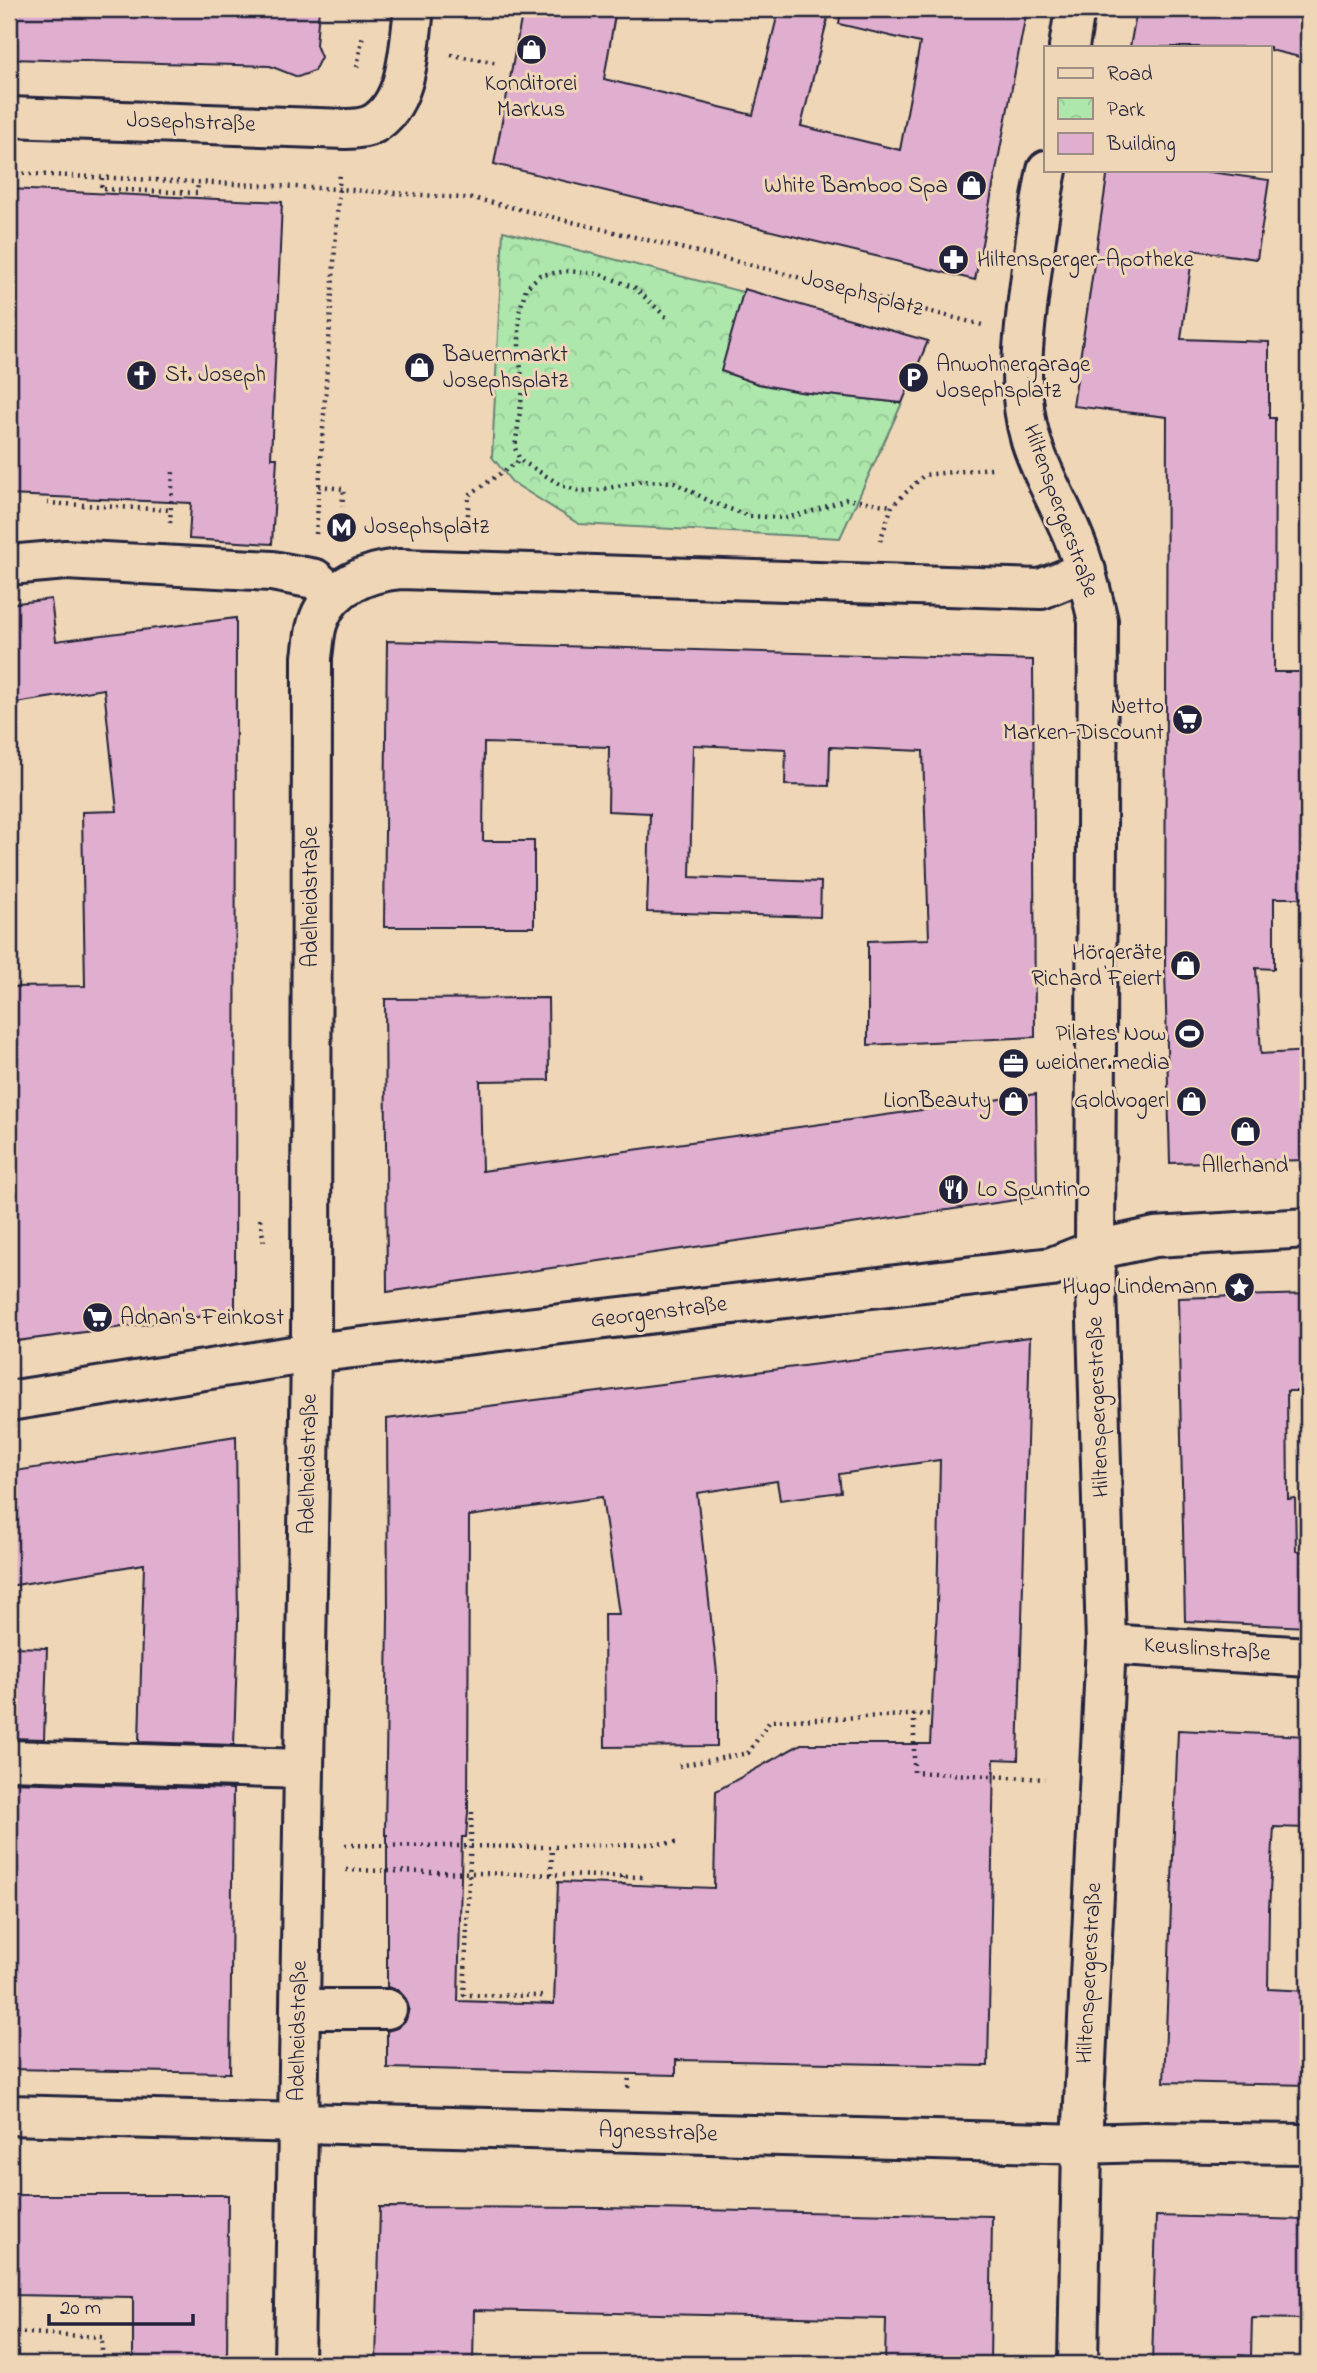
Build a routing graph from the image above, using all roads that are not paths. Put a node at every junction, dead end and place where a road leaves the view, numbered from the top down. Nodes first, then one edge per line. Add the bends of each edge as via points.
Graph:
1 (414, 9) edge
2 (1076, 9) edge
3 (1069, 46) edge
4 (9, 117) edge
5 (1047, 172) edge
6 (9, 565) edge
7 (1086, 572) junction
8 (335, 585) junction
9 (1308, 1228) edge
10 (1095, 1250) junction
11 (311, 1353) junction
12 (9, 1401) edge
13 (1106, 1644) junction
14 (1308, 1657) edge
15 (9, 1760) edge
16 (303, 1769) junction
17 (300, 2009) junction
18 (387, 2009) dead end
19 (9, 2115) edge
20 (298, 2123) junction
21 (1082, 2144) junction
22 (1308, 2144) edge
23 (294, 2364) edge
24 (1078, 2364) edge

1 - 4 street, Josephstraße via 398,94 387,113 372,124 346,129
2 - 3 street
5 - 7 street, Hiltenspergerstraße via 1024,334 1022,394 1032,442
6 - 8 street via 66,560 272,571
7 - 8 street via 1041,589 400,569
7 - 10 street, Hiltenspergerstraße via 1098,621
8 - 11 street, Adelheidstraße via 319,618 312,657
9 - 10 street, Georgenstraße via 1155,1237
10 - 11 street, Georgenstraße via 1052,1267
10 - 13 street, Hiltenspergerstraße
11 - 12 street, Georgenstraße
11 - 16 street, Adelheidstraße
13 - 14 street, Keuslinstraße
13 - 21 street, Hiltenspergerstraße
15 - 16 street
16 - 17 street, Adelheidstraße
17 - 18 street
17 - 20 street, Adelheidstraße
19 - 20 street, Agnesstraße
20 - 21 street, Agnesstraße
20 - 23 street, Adelheidstraße
21 - 22 street, Agnesstraße
21 - 24 street, Hiltenspergerstraße

